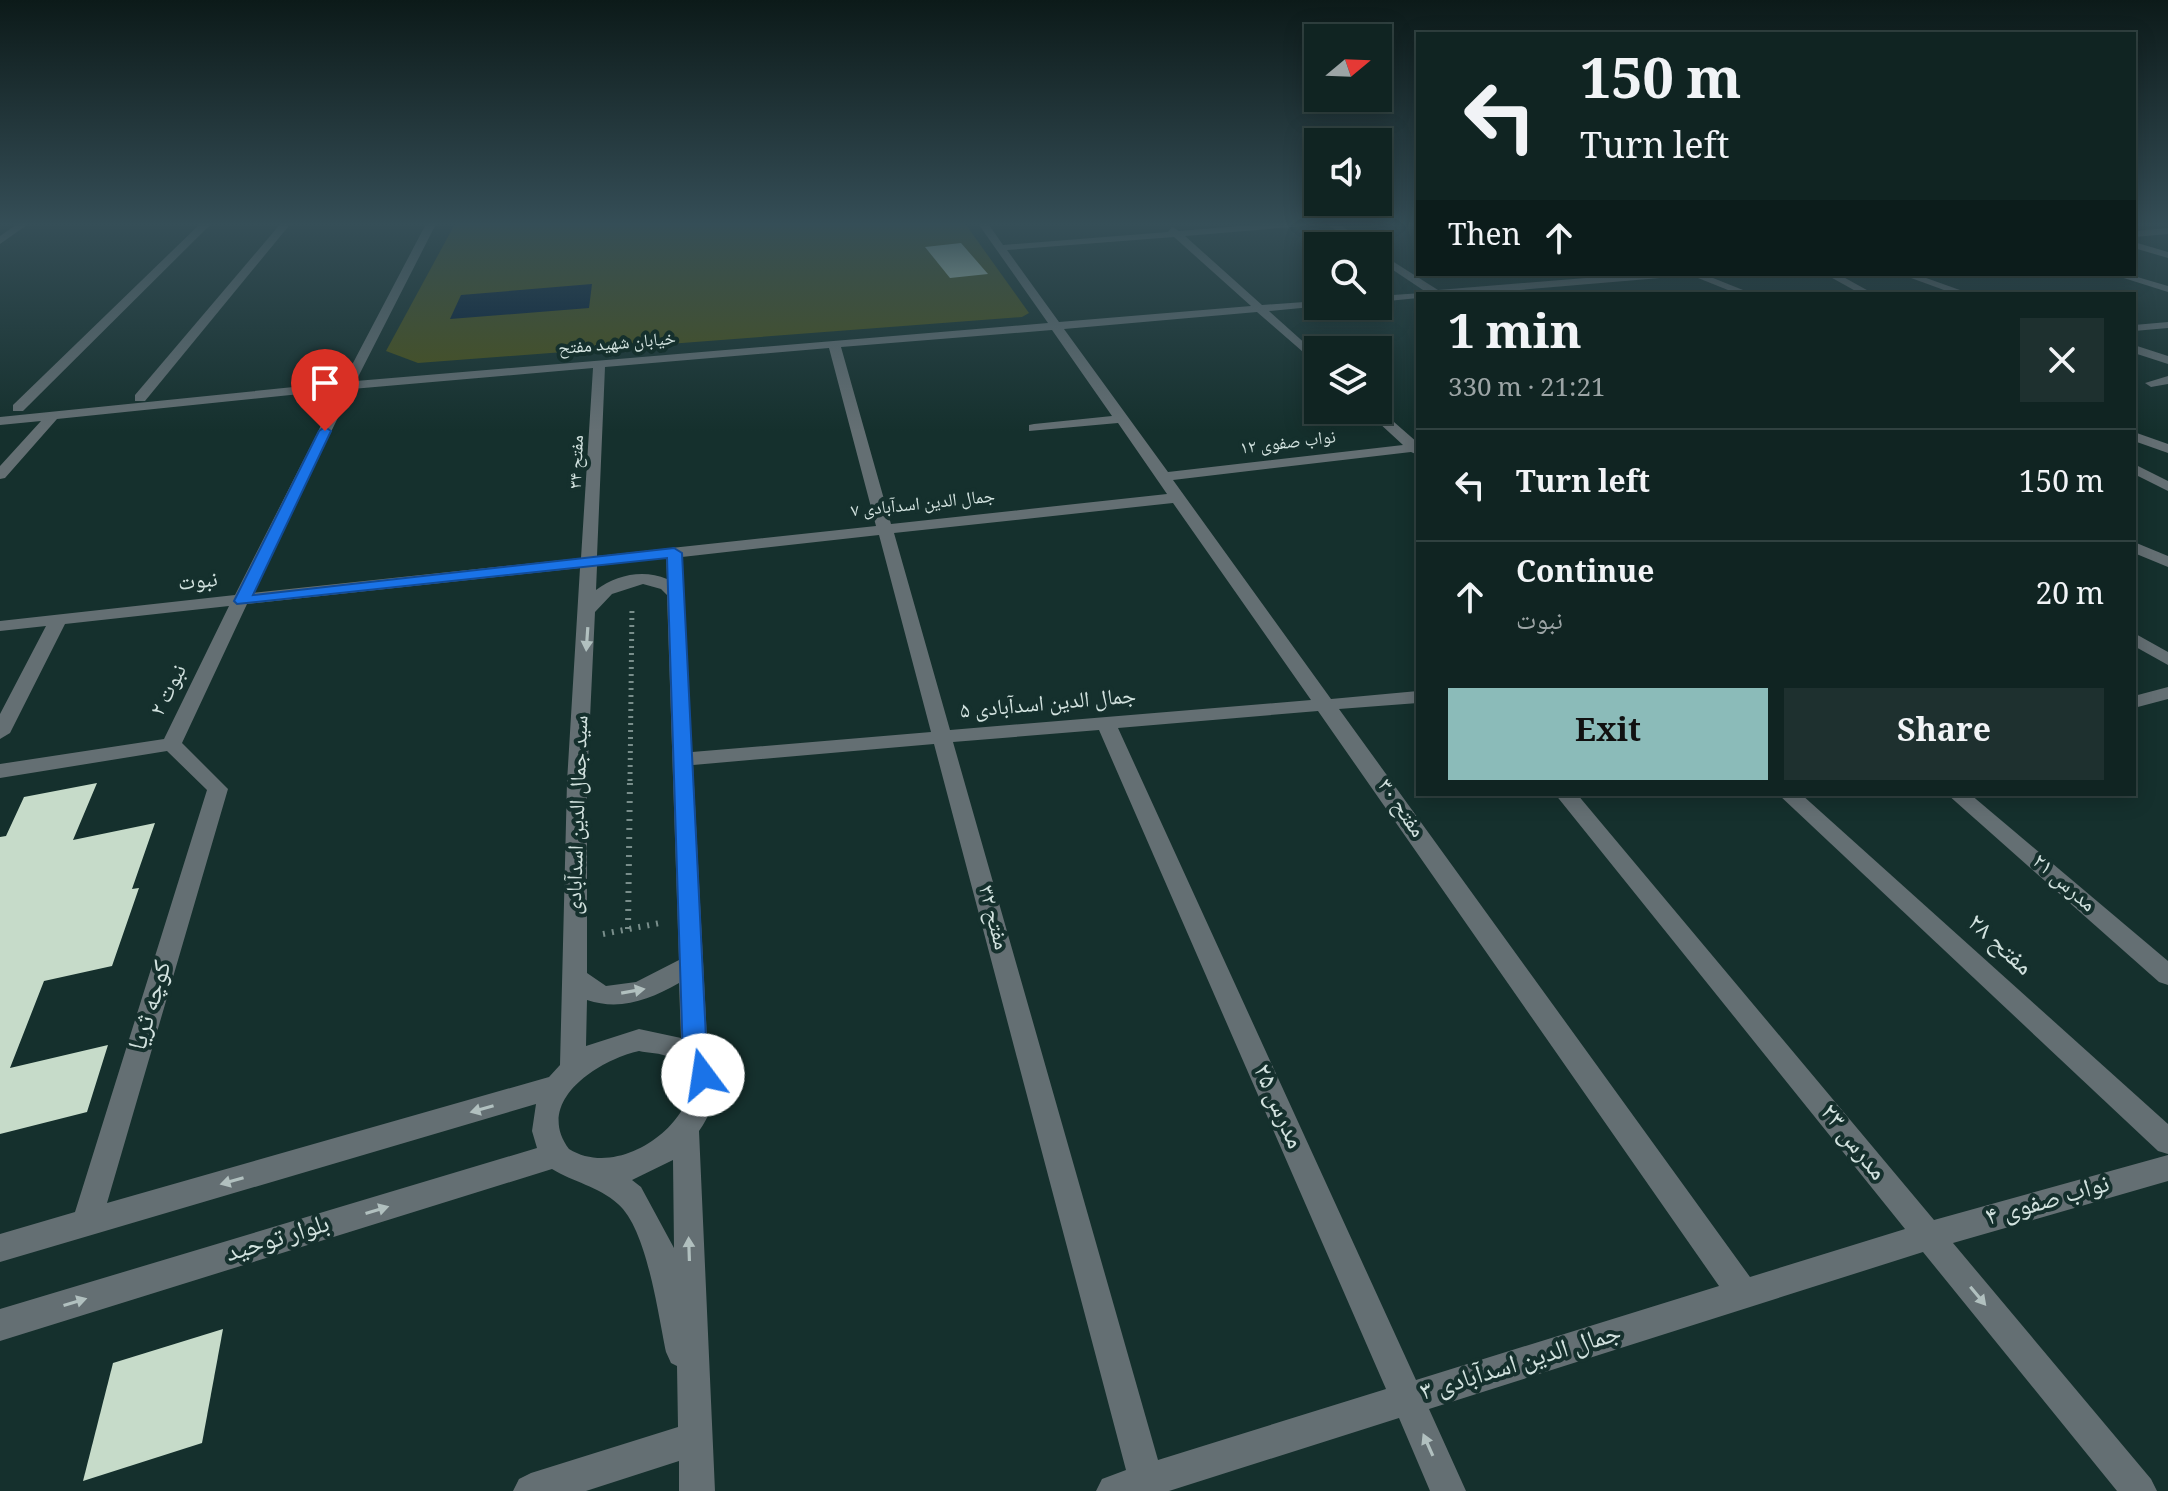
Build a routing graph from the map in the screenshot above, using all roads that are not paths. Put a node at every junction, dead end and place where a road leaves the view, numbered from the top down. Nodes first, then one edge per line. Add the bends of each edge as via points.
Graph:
1 (137, 292) edge
2 (229, 292) edge
3 (397, 292) edge
4 (1030, 292) edge
5 (1240, 292) edge
6 (1416, 295) edge
7 (1392, 298) edge
8 (1304, 305) edge
9 (1259, 309) junction
10 (2168, 325) edge
11 (1054, 326) junction
12 (2136, 328) edge
13 (834, 344) junction
14 (1304, 349) edge
15 (2136, 350) edge
16 (2168, 360) edge
17 (599, 364) junction
18 (2168, 380) edge
19 (2151, 383) dead end
20 (349, 385) junction
21 (140, 398) junction
22 (18, 408) junction
23 (0, 409) edge
24 (53, 416) junction
25 (1120, 419) junction
26 (0, 421) edge
27 (1388, 424) edge
28 (1034, 428) dead end
29 (2136, 437) edge
30 (1416, 448) edge
31 (1416, 449) edge
32 (2168, 449) edge
33 (2168, 458) edge
34 (2136, 461) edge
35 (2136, 469) edge
36 (0, 475) edge
37 (1162, 477) junction
38 (2168, 487) edge
39 (1176, 498) junction
40 (885, 530) junction
41 (2136, 548) edge
42 (674, 553) junction
43 (592, 562) junction
44 (2168, 562) edge
45 (676, 594) junction
46 (242, 601) junction
47 (589, 608) junction
48 (58, 620) junction
49 (0, 626) edge
50 (2136, 639) edge
51 (2168, 660) edge
52 (2168, 693) edge
53 (1416, 697) edge
54 (2136, 701) edge
55 (1326, 705) junction
56 (1106, 723) junction
57 (0, 733) edge
58 (943, 738) junction
59 (171, 744) junction
60 (683, 759) junction
61 (0, 771) edge
62 (218, 789) joint
63 (1567, 796) edge
64 (1790, 796) edge
65 (1959, 796) edge
66 (691, 964) junction
67 (2168, 975) edge
68 (574, 977) junction
69 (695, 1059) junction
70 (565, 1078) junction
71 (686, 1133) junction
72 (2168, 1142) edge
73 (555, 1155) junction
74 (2168, 1168) edge
75 (594, 1172) junction
76 (87, 1222) junction
77 (1928, 1236) junction
78 (0, 1248) edge
79 (1744, 1295) junction
80 (0, 1325) edge
81 (1407, 1399) junction
82 (695, 1439) junction
83 (1148, 1486) edge
84 (531, 1491) edge
85 (697, 1491) edge
86 (1114, 1491) edge
87 (1448, 1491) edge
88 (2139, 1491) edge

1 - 22 street
2 - 21 street
3 - 20 street, نبوت ۲
4 - 11 street, مفتح ۳۰
5 - 9 street
6 - 7 street
8 - 9 street, خیابان شهید مفتح
9 - 11 street, خیابان شهید مفتح
9 - 14 street
10 - 12 street
11 - 13 street, خیابان شهید مفتح
11 - 25 street, مفتح ۳۰
13 - 17 street, خیابان شهید مفتح
13 - 40 street, مفتح ۳۲
15 - 16 street
17 - 20 street, خیابان شهید مفتح
17 - 43 street, مفتح ۳۴
18 - 19 street
20 - 21 street, خیابان شهید مفتح via 282,385
20 - 24 street, خیابان شهید مفتح
20 - 46 street, نبوت ۲
21 - 22 street, خیابان شهید مفتح
22 - 23 street, خیابان شهید مفتح
24 - 26 street, خیابان شهید مفتح
24 - 36 street
25 - 28 street
25 - 37 street, مفتح ۳۰
27 - 30 street
29 - 32 street
31 - 37 street, نواب صفوی ۱۲
33 - 34 street
35 - 38 street
37 - 39 street, مفتح ۳۰
39 - 40 street, جمال الدین اسدآبادی ۷
39 - 55 street, مفتح ۳۰
40 - 42 street, جمال الدین اسدآبادی ۷
40 - 58 street, مفتح ۳۲
41 - 44 street
42 - 43 street, جمال الدین اسدآبادی ۷
42 - 45 street
43 - 46 street, نبوت
43 - 47 street, سید جمال الدین اسدآبادی
45 - 47 street via 666,583 645,579 608,588
45 - 60 street
46 - 48 street, نبوت
46 - 59 street, نبوت ۲
47 -> 68 street, سید جمال الدین اسدآبادی via 577,782
48 - 49 street, نبوت
48 - 57 street
50 - 51 street
52 - 54 street
53 - 55 street, جمال الدین اسدآبادی ۵
55 - 56 street, جمال الدین اسدآبادی ۵
55 - 79 street, مفتح ۳۰
56 - 58 street, جمال الدین اسدآبادی ۵
56 - 81 street, مدرس ۲۵
58 - 60 street, جمال الدین اسدآبادی ۵
58 - 83 street, مفتح ۳۲
59 - 61 street
59 - 62 street, نبوت ۲
60 - 66 street
62 - 76 street, کوچه ثریا
63 - 77 street, مدرس ۲۳
64 - 72 street, مفتح ۲۸
65 - 67 street, مدرس ۲۱
68 -> 66 street via 597,994 627,993 658,986
66 - 69 street
68 - 70 street, سید جمال الدین اسدآبادی
69 - 70 street via 680,1047 639,1040 593,1054
69 - 71 street via 705,1093
70 - 73 street via 544,1123
70 -> 76 street
71 - 75 street via 644,1163
82 -> 71 street
73 - 75 street via 572,1167
80 -> 73 street, بلوار توحید
74 - 77 street, نواب صفوی ۴
75 - 82 street via 631,1196 662,1254
76 - 78 street
77 - 79 street, جمال الدین اسدآبادی ۳
77 -> 88 street, مدرس ۲۳
79 - 81 street, جمال الدین اسدآبادی ۳
81 - 83 street, جمال الدین اسدآبادی ۳
87 -> 81 street, مدرس ۲۵
82 - 84 street
82 - 85 street
83 - 86 street, جمال الدین اسدآبادی ۳

